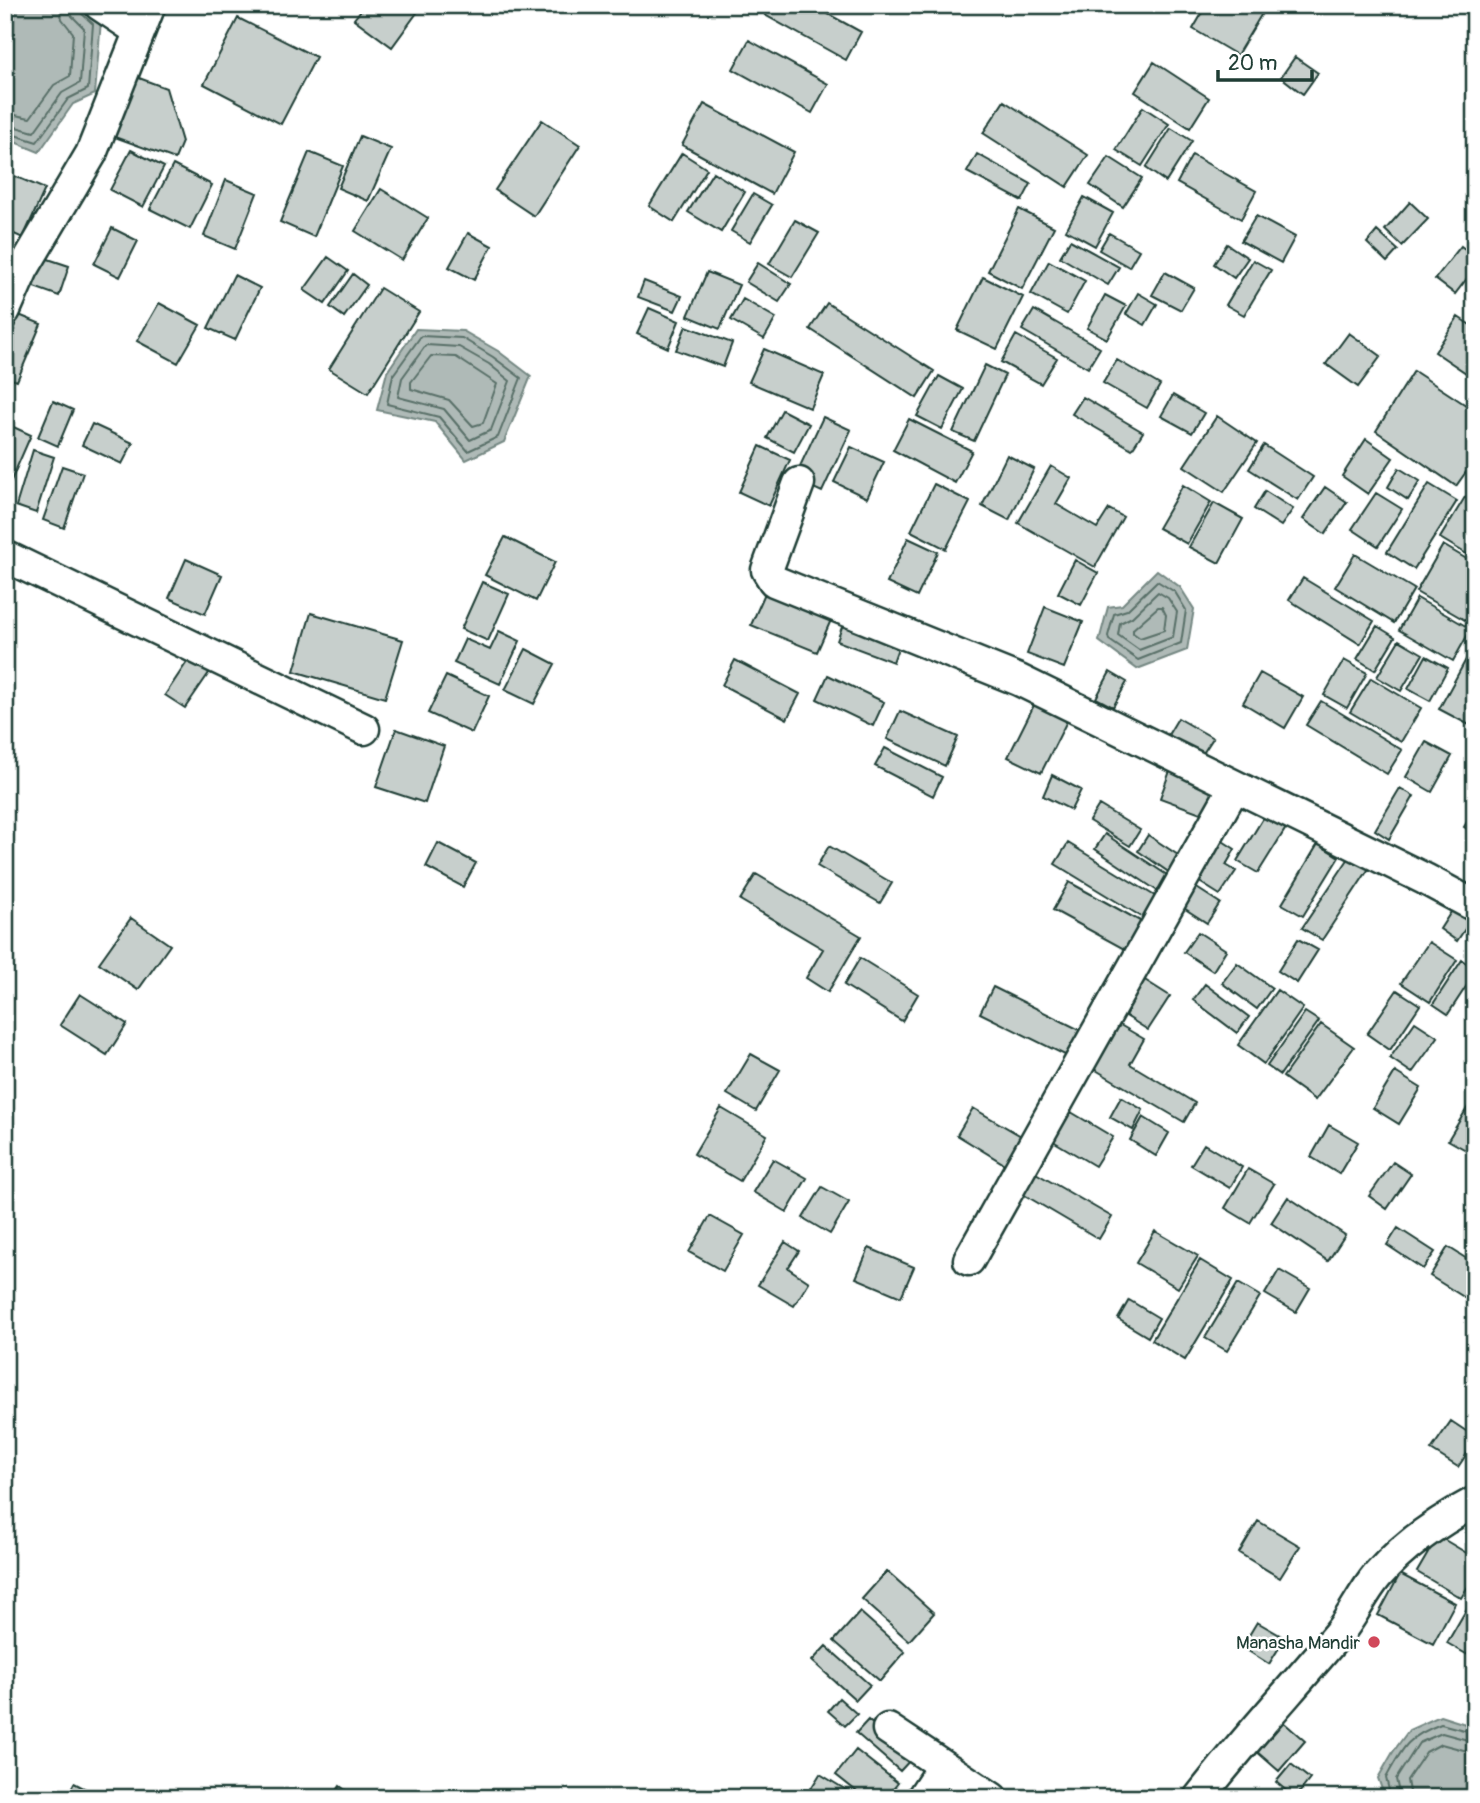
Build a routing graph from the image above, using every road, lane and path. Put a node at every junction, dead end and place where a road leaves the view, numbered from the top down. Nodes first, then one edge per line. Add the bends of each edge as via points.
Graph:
1 (100, 5) edge
2 (145, 18) edge
3 (5, 310) edge
4 (799, 483) dead end
5 (5, 556) edge
6 (364, 729) dead end
7 (1235, 786) junction
8 (1475, 906) edge
9 (968, 1260) dead end
10 (1475, 1502) edge
11 (888, 1728) dead end
12 (943, 1766) junction
13 (922, 1798) edge
14 (992, 1798) edge
15 (1199, 1798) edge

1 - 2 street
2 - 3 street via 91,154 23,269
4 - 7 street via 767,570 774,581 1019,680
5 - 6 street
7 - 8 street
7 - 9 street
10 - 15 street via 1416,1539 1377,1577 1341,1630
11 - 12 street
12 - 13 street
12 - 14 street

